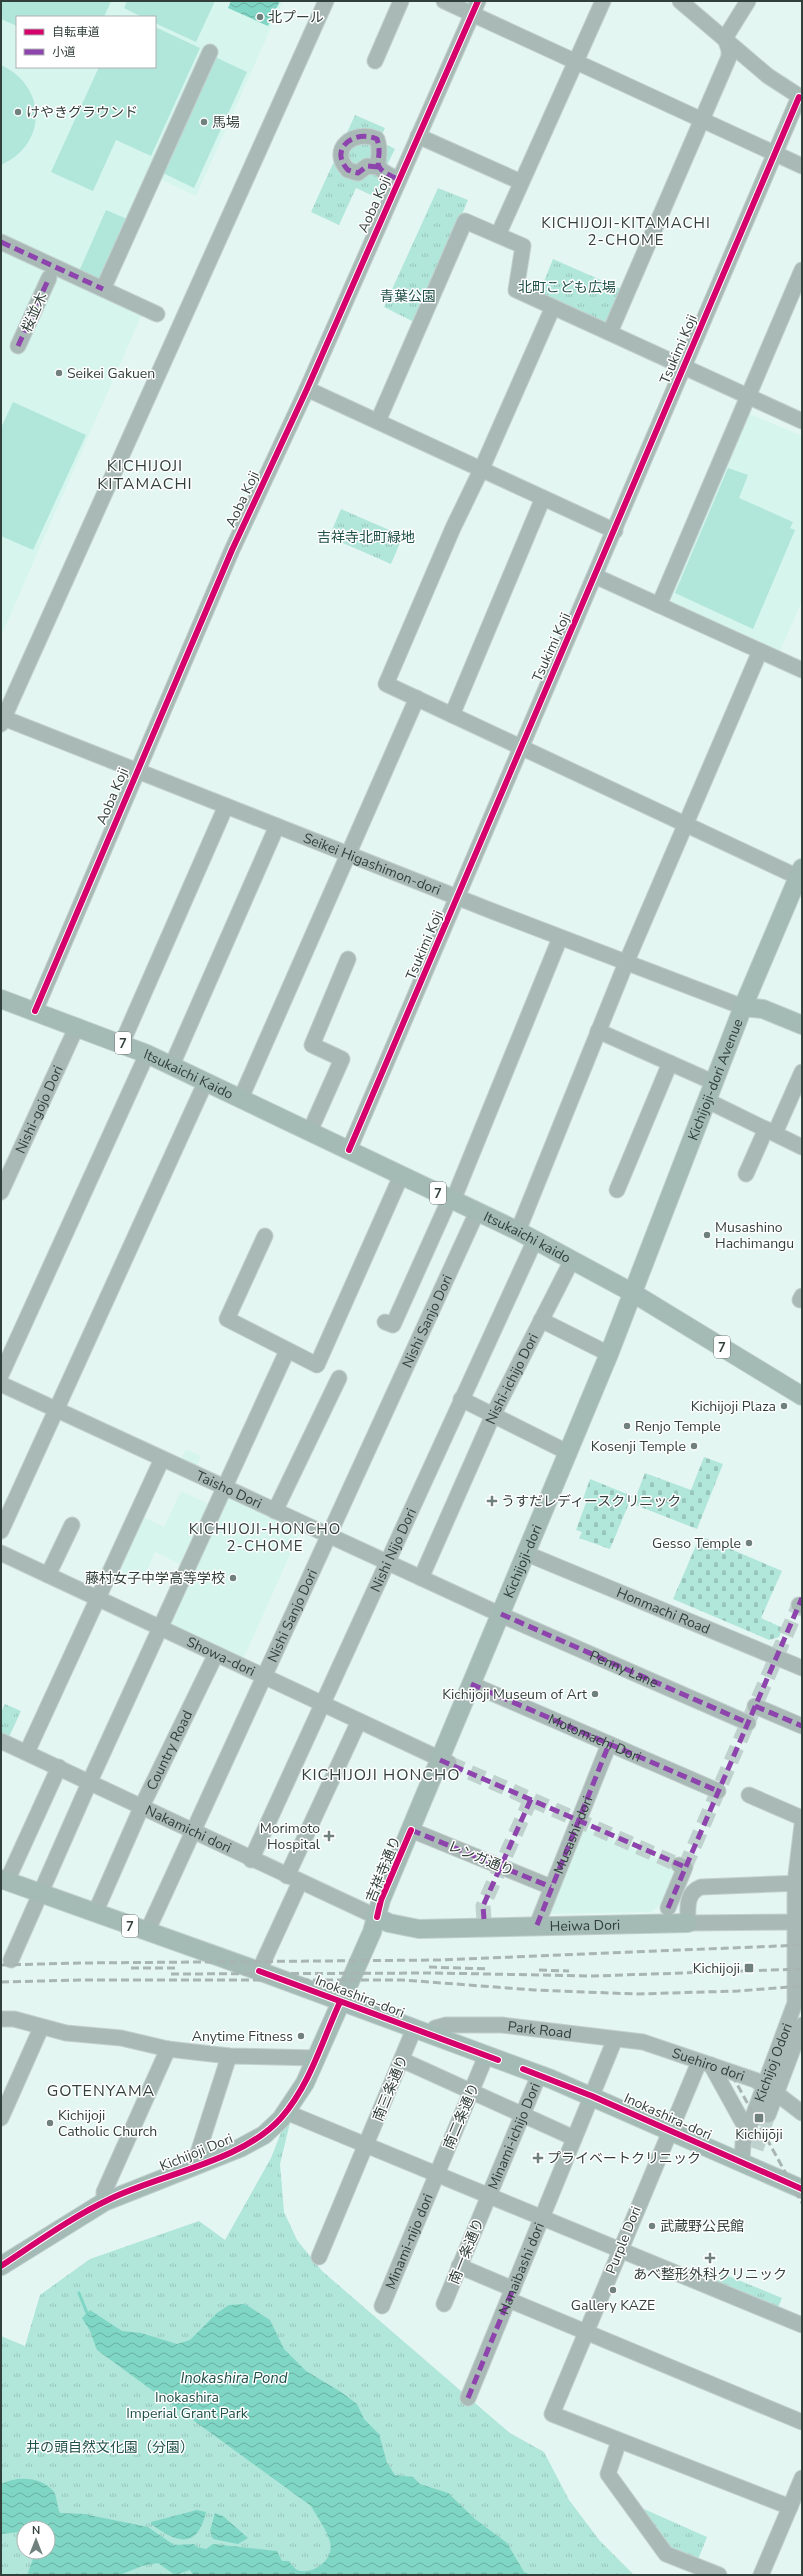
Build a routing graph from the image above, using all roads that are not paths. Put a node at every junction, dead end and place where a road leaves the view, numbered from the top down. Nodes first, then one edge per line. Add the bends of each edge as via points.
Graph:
1 (326, 1) edge
2 (401, 1) edge
3 (444, 1) edge
4 (478, 1) edge
5 (603, 1) edge
6 (680, 1) edge
7 (748, 1) edge
8 (472, 15) junction
9 (725, 38) junction
10 (210, 52) dead end
11 (375, 61) dead end
12 (575, 62) junction
13 (800, 93) edge
14 (702, 120) junction
15 (418, 136) junction
16 (776, 154) junction
17 (802, 166) edge
18 (378, 167) junction
19 (398, 179) junction
20 (521, 182) junction
21 (498, 234) junction
22 (1, 242) edge
23 (802, 270) edge
24 (49, 278) dead end
25 (103, 289) junction
26 (553, 307) junction
27 (157, 314) dead end
28 (610, 332) junction
29 (18, 346) dead end
30 (683, 367) junction
31 (307, 389) junction
32 (748, 397) junction
33 (378, 420) junction
34 (802, 421) edge
35 (482, 468) junction
36 (543, 498) junction
37 (615, 531) junction
38 (595, 576) junction
39 (659, 605) junction
40 (760, 651) junction
41 (802, 670) edge
42 (417, 698) junction
43 (452, 715) junction
44 (2, 720) edge
45 (520, 747) junction
46 (136, 771) junction
47 (226, 806) junction
48 (685, 825) junction
49 (277, 826) junction
50 (349, 854) junction
51 (800, 873) edge
52 (458, 897) junction
53 (560, 938) junction
54 (348, 959) dead end
55 (626, 963) junction
56 (2, 1002) edge
57 (743, 1007) junction
58 (35, 1010) junction
59 (802, 1025) edge
60 (77, 1026) junction
61 (598, 1031) junction
62 (122, 1043) junction
63 (147, 1054) junction
64 (670, 1063) junction
65 (172, 1065) junction
66 (802, 1072) edge
67 (206, 1081) junction
68 (715, 1083) junction
69 (241, 1098) junction
70 (708, 1101) junction
71 (310, 1131) junction
72 (770, 1131) junction
73 (802, 1147) edge
74 (349, 1150) junction
75 (746, 1174) dead end
76 (401, 1176) junction
77 (617, 1190) dead end
78 (1, 1192) edge
79 (452, 1199) junction
80 (477, 1212) junction
81 (518, 1231) junction
82 (265, 1236) dead end
83 (535, 1240) junction
84 (572, 1260) junction
85 (633, 1293) junction
86 (541, 1320) junction
87 (385, 1322) dead end
88 (287, 1351) junction
89 (609, 1354) junction
90 (1, 1375) edge
91 (339, 1378) dead end
92 (1, 1384) edge
93 (802, 1396) edge
94 (462, 1399) junction
95 (57, 1410) junction
96 (493, 1415) junction
97 (567, 1452) junction
98 (162, 1459) junction
99 (225, 1488) junction
100 (276, 1511) junction
101 (72, 1524) dead end
102 (1, 1531) edge
103 (330, 1536) junction
104 (1, 1553) edge
105 (525, 1553) junction
106 (387, 1562) junction
107 (48, 1575) junction
108 (421, 1578) junction
109 (97, 1598) junction
110 (501, 1614) junction
111 (160, 1628) junction
112 (216, 1654) junction
113 (802, 1668) edge
114 (265, 1677) junction
115 (472, 1684) junction
116 (323, 1704) junction
117 (755, 1706) dead end
118 (359, 1721) junction
119 (748, 1723) dead end
120 (802, 1726) edge
121 (1, 1741) edge
122 (609, 1744) junction
123 (27, 1752) junction
124 (444, 1761) junction
125 (59, 1767) junction
126 (90, 1781) junction
127 (718, 1791) dead end
128 (749, 1794) dead end
129 (142, 1806) junction
130 (802, 1818) edge
131 (802, 1825) edge
132 (411, 1830) junction
133 (195, 1831) junction
134 (251, 1860) junction
135 (682, 1866) tunnel mouth
136 (294, 1879) junction
137 (4, 1880) edge
138 (798, 1883) edge
139 (551, 1887) junction
140 (40, 1893) junction
141 (668, 1908) dead end
142 (94, 1913) junction
143 (377, 1917) junction
144 (798, 1922) edge
145 (688, 1923) junction
146 (537, 1925) junction
147 (147, 1932) junction
148 (11, 1960) dead end
149 (259, 1971) junction
150 (340, 2002) junction
151 (1, 2019) edge
152 (802, 2025) edge
153 (41, 2028) junction
154 (414, 2029) junction
155 (432, 2036) junction
156 (615, 2039) junction
157 (653, 2045) joint
158 (168, 2049) junction
159 (229, 2056) junction
160 (486, 2056) junction
161 (316, 2058) junction
162 (402, 2060) junction
163 (704, 2066) junction
164 (539, 2075) junction
165 (770, 2089) junction
166 (472, 2091) junction
167 (592, 2096) junction
168 (286, 2112) junction
169 (802, 2113) edge
170 (523, 2115) junction
171 (768, 2115) tunnel mouth
172 (1, 2118) edge
173 (670, 2131) junction
174 (748, 2132) junction
175 (574, 2138) junction
176 (366, 2146) junction
177 (756, 2149) tunnel mouth
178 (742, 2162) junction
179 (197, 2165) junction
180 (436, 2176) junction
181 (802, 2189) edge
182 (488, 2197) junction
183 (104, 2202) junction
184 (540, 2219) junction
185 (619, 2250) junction
186 (319, 2257) dead end
187 (1, 2266) edge
188 (459, 2266) junction
189 (511, 2295) junction
190 (444, 2304) dead end
191 (382, 2306) dead end
192 (802, 2325) edge
193 (586, 2332) junction
194 (468, 2398) dead end
195 (802, 2422) edge
196 (619, 2441) junction
197 (802, 2478) edge
198 (790, 2507) junction
199 (719, 2575) edge
200 (761, 2575) edge

1 - 44 street
2 - 11 street
3 - 8 street
4 - 8 street, Aoba Koji
5 - 12 street
6 - 9 street
7 - 9 street
8 - 12 street
8 - 15 street, Aoba Koji
9 - 13 street via 768,76
9 - 14 street via 729,50 728,57
10 - 25 street
12 - 14 street
12 - 20 street
13 - 16 street, Tsukimi Koji
14 - 16 street
14 - 28 street
15 - 19 street, Aoba Koji
15 - 20 street
16 - 17 street
16 - 30 street, Tsukimi Koji
18 - 18 street via 377,139 353,137 342,143 343,163 348,170 358,173 367,166
18 - 19 street
19 - 31 street, Aoba Koji
20 - 21 street
21 - 26 street via 523,246 516,290
21 - 33 street via 465,220
22 - 25 street
23 - 32 street
24 - 29 street, 桜並木
25 - 27 street
26 - 28 street
26 - 35 street
28 - 30 street
30 - 32 street
30 - 37 street, Tsukimi Koji
31 - 33 street
31 - 46 street, Aoba Koji via 232,550
32 - 34 street
32 - 39 street
33 - 35 street
35 - 36 street
35 - 42 street via 453,528 386,684
36 - 37 street
36 - 43 street
37 - 38 street, Tsukimi Koji
38 - 39 street
38 - 45 street, Tsukimi Koji
39 - 40 street
40 - 41 street
40 - 48 street
42 - 43 street
42 - 50 street
43 - 45 street
44 - 46 street, Seikei Higashimon-dori
45 - 48 street
45 - 52 street, Tsukimi Koji
46 - 47 street, Seikei Higashimon-dori
46 - 58 street, Aoba Koji
47 - 49 street, Seikei Higashimon-dori
47 - 62 street
48 - 51 street
48 - 55 street
49 - 50 street, Seikei Higashimon-dori
49 - 65 street
50 - 52 street, Seikei Higashimon-dori
50 - 69 street
51 - 57 main road, Kichijoji-dori Avenue
52 - 53 street, Seikei Higashimon-dori
52 - 74 street, Tsukimi Koji
53 - 55 street, Seikei Higashimon-dori
53 - 79 street
54 - 71 street via 312,1045 342,1060
55 - 57 street, Seikei Higashimon-dori
55 - 61 street
56 - 58 main road, Itsukaichi Kaido / 7
57 - 59 main road via 763,1009
57 - 68 main road, Kichijoji-dori Avenue
58 - 60 main road, Itsukaichi Kaido / 7
60 - 62 main road, Itsukaichi Kaido / 7
60 - 78 street, Nishi-gojo Dori
61 - 64 street
61 - 81 street
62 - 63 main road, Itsukaichi Kaido / 7
63 - 65 main road, Itsukaichi Kaido / 7
63 - 90 street
64 - 68 street
64 - 77 street
65 - 67 main road, Itsukaichi Kaido / 7
66 - 72 street
67 - 69 main road, Itsukaichi Kaido / 7
67 - 95 street
68 - 70 main road, Kichijoji-dori Avenue
69 - 71 main road, Itsukaichi kaido / 7
70 - 72 street
70 - 85 main road, Kichijoji-dori Avenue
71 - 74 main road, Itsukaichi kaido / 7
72 - 73 street
72 - 75 street
74 - 76 main road, Itsukaichi kaido / 7
76 - 79 main road, Itsukaichi kaido / 7
76 - 88 street via 317,1365
79 - 80 main road, Itsukaichi kaido / 7
79 - 87 street via 446,1207 393,1325
80 - 81 main road, Itsukaichi kaido / 7
80 - 103 street, Nishi Sanjo Dori
81 - 83 main road, Itsukaichi kaido / 7
82 - 88 street via 227,1319
83 - 84 main road, Itsukaichi kaido / 7
83 - 94 street, Nishi Nijo Dori
84 - 85 main road, Itsukaichi kaido / 7
84 - 86 street, Nishi-ichijo Dori
85 - 89 main road, Kichijoji-dori
85 - 93 main road, Itsukaichi kaido / 7
86 - 89 street
86 - 96 street, Nishi-ichijo Dori
88 - 99 street
89 - 97 main road, Kichijoji-dori
91 - 100 street
92 - 95 street, Taisho Dori
94 - 96 street
94 - 106 street, Nishi Nijo Dori
95 - 98 street, Taisho Dori
95 - 102 street
96 - 97 street
96 - 108 street, Nishi-ichijo Dori
97 - 105 main road, Kichijoji-dori
98 - 99 street, Taisho Dori
98 - 109 street
99 - 100 street, Taisho Dori
99 - 111 street
100 - 103 street, Taisho Dori
101 - 107 street
103 - 106 street, Taisho Dori
103 - 114 street, Nishi Sanjo Dori
104 - 107 street, Showa-dori
105 - 110 main road, Kichijoji-dori
105 - 113 street, Honmachi Road
106 - 108 street, Taisho Dori
106 - 116 street, Nishi Nijo Dori
107 - 109 street, Showa-dori
108 - 110 street, Taisho Dori
109 - 111 street, Showa-dori
109 - 123 street
110 - 115 main road, Kichijoji-dori
110 - 119 street, Penny Lane
111 - 112 street, Showa-dori
111 - 126 street
112 - 114 street, Showa-dori
112 - 129 street, Country Road
114 - 116 street, Showa-dori
114 - 133 street, Nishi Sanjo Dori
115 - 122 street, Motomachi Dori
115 - 124 main road, Kichijoji-dori
116 - 118 street, Showa-dori
116 - 134 street, Nishi Nijo Dori
117 - 120 street
118 - 124 street, Showa-dori
118 - 136 street
121 - 123 street, Nakamichi dori
122 - 127 street, Motomachi Dori
122 - 139 street, Musashi-dori
123 - 125 street, Nakamichi dori
124 - 132 main road, Kichijoji-dori
125 - 126 street, Nakamichi dori
125 - 137 street
126 - 129 street, Nakamichi dori
126 - 140 street
128 - 130 street
129 - 133 street, Nakamichi dori
129 - 142 street, Country Road
131 - 138 street, Kichijoj Odori
132 - 139 street, レンガ通り
132 - 143 main road, 吉祥寺通り via 381,1900
133 - 134 street, Nakamichi dori
133 - 147 street, Nishi Sanjo Dori
134 - 136 street, Nakamichi dori
135 - 141 street
136 - 143 street, Nakamichi dori
136 - 149 street
137 - 140 main road, Inokashira-dori / 7
138 - 144 street, Kichijoj Odori
138 - 145 street via 698,1888 689,1898
139 - 146 street, Musashi-dori
140 - 142 main road, Inokashira-dori / 7
140 - 148 street
142 - 147 main road, Inokashira-dori / 7
143 - 146 main road, Heiwa Dori via 393,1924 419,1929
143 - 150 main road, 吉祥寺通り
144 - 145 street, Heiwa Dori
144 - 165 street, Kichijoj Odori via 795,2003
145 - 146 main road, Heiwa Dori
147 - 149 main road, Inokashira-dori / 7
149 - 150 main road, Inokashira-dori / 7
150 - 154 main road, Inokashira-dori / 7
150 - 161 main road, Kichijoji Dori
151 - 153 street via 14,2019
152 - 165 street, Kichijoj Odori
153 - 158 street via 121,2038
153 - 172 street
154 - 155 main road, Inokashira-dori / 7
154 - 162 street, 南三条通り
155 - 156 street, Park Road via 435,2028 446,2025 502,2025
155 - 160 main road, Inokashira-dori / 7
156 - 157 street, Park Road
156 - 167 street, Nanaibashi dori
157 - 163 street, Suehiro dori
158 - 159 street
158 - 183 street via 104,2192
159 - 161 street
159 - 179 street via 197,2156
160 - 164 main road, Inokashira-dori / 7
160 - 166 street, 南二条通り
161 - 168 main road, Kichijoji Dori via 301,2092
162 - 166 street
162 - 176 street, 南三条通り
163 - 165 street, Suehiro dori
163 - 173 street, Purple Dori
163 - 174 street
164 - 167 main road, Inokashira-dori / 7
164 - 170 street, Minami-ichijo Dori
165 - 169 street, Suehiro dori
165 - 171 street, Kichijoj Odori
165 - 174 street, Kichijoj Odori
166 - 170 street
166 - 180 street, 南二条通り
167 - 173 main road, Inokashira-dori / 7
167 - 175 street, Nanaibashi dori
168 - 176 street
168 - 179 main road, Kichijoji Dori via 264,2135 253,2142
170 - 175 street
170 - 182 street, Minami-ichijo Dori
173 - 178 main road, Inokashira-dori / 7
173 - 185 street, Purple Dori
174 - 178 street, Kichijoj Odori via 743,2143
175 - 184 street, Nanaibashi dori
176 - 180 street
176 - 186 street, 南三条通り
177 - 178 street
178 - 181 main road, Inokashira-dori / 7
179 - 183 main road, Kichijoji Dori
180 - 182 street
180 - 191 street, Minami-nijo dori
182 - 184 street
182 - 188 street, 南一条通り
183 - 187 main road, Kichijoji Dori
184 - 185 street
184 - 189 street, Nanaibashi dori
185 - 192 street
185 - 193 street, Purple Dori
188 - 189 street
188 - 190 street, 南一条通り
189 - 193 street
189 - 194 street, Nanaibashi dori
193 - 195 street
193 - 196 street, Purple Dori via 552,2414
196 - 198 street
196 - 199 street via 608,2474 666,2554
197 - 198 street
198 - 200 street

